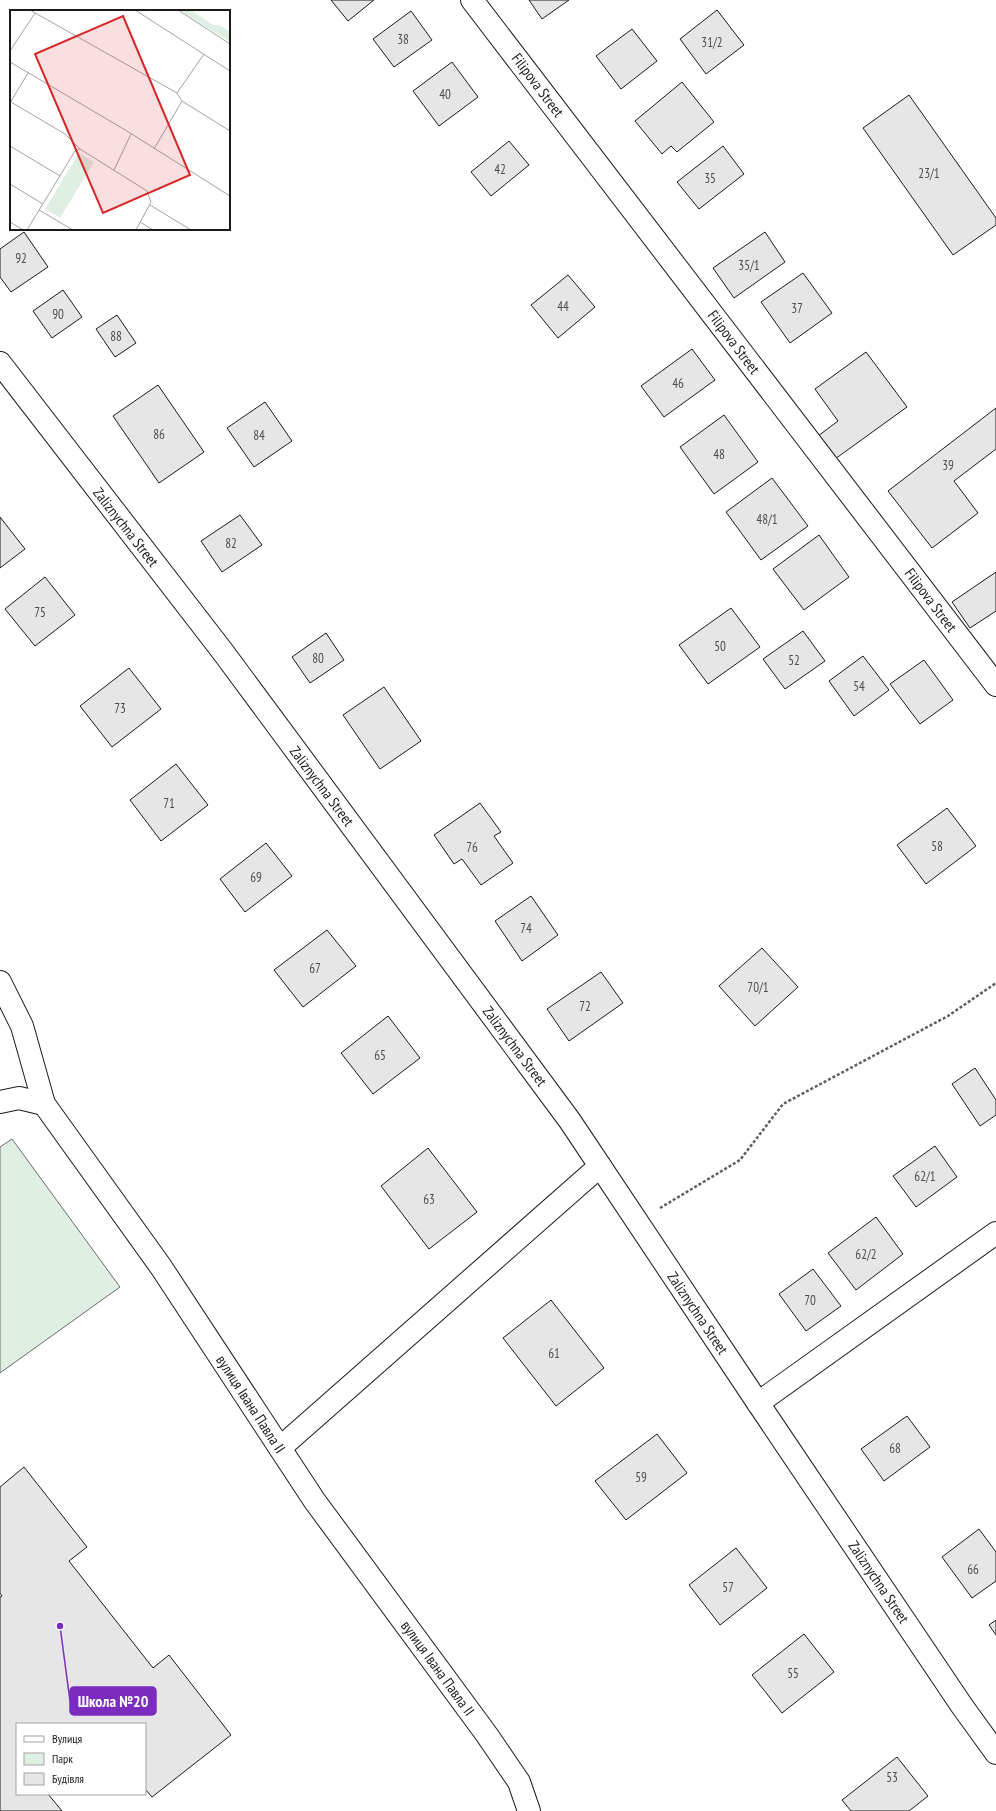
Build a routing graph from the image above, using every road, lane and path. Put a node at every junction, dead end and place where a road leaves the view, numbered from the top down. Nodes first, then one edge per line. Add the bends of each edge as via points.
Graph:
1 (472, 0) edge
2 (0, 363) edge
3 (996, 685) edge
4 (0, 982) edge
5 (996, 983) edge
6 (0, 1102) edge
7 (44, 1104) junction
8 (600, 1166) junction
9 (637, 1222) junction
10 (996, 1233) edge
11 (758, 1403) junction
12 (280, 1448) junction
13 (996, 1752) edge
14 (529, 1811) edge

1 - 3 street, Filipova Street
2 - 8 street, Zaliznychna Street via 228,658 570,1121
4 - 7 street, вулиця Івана Павла II via 22,1026
5 - 9 path via 948,1016 783,1104 740,1160
6 - 7 street via 19,1098
7 - 12 street, вулиця Івана Павла II via 161,1267
8 - 9 street, Zaliznychna Street
8 - 12 street
9 - 11 street, Zaliznychna Street
10 - 11 street
11 - 13 street, Zaliznychna Street via 962,1706
12 - 14 street, вулиця Івана Павла II via 314,1500 487,1735 519,1782

